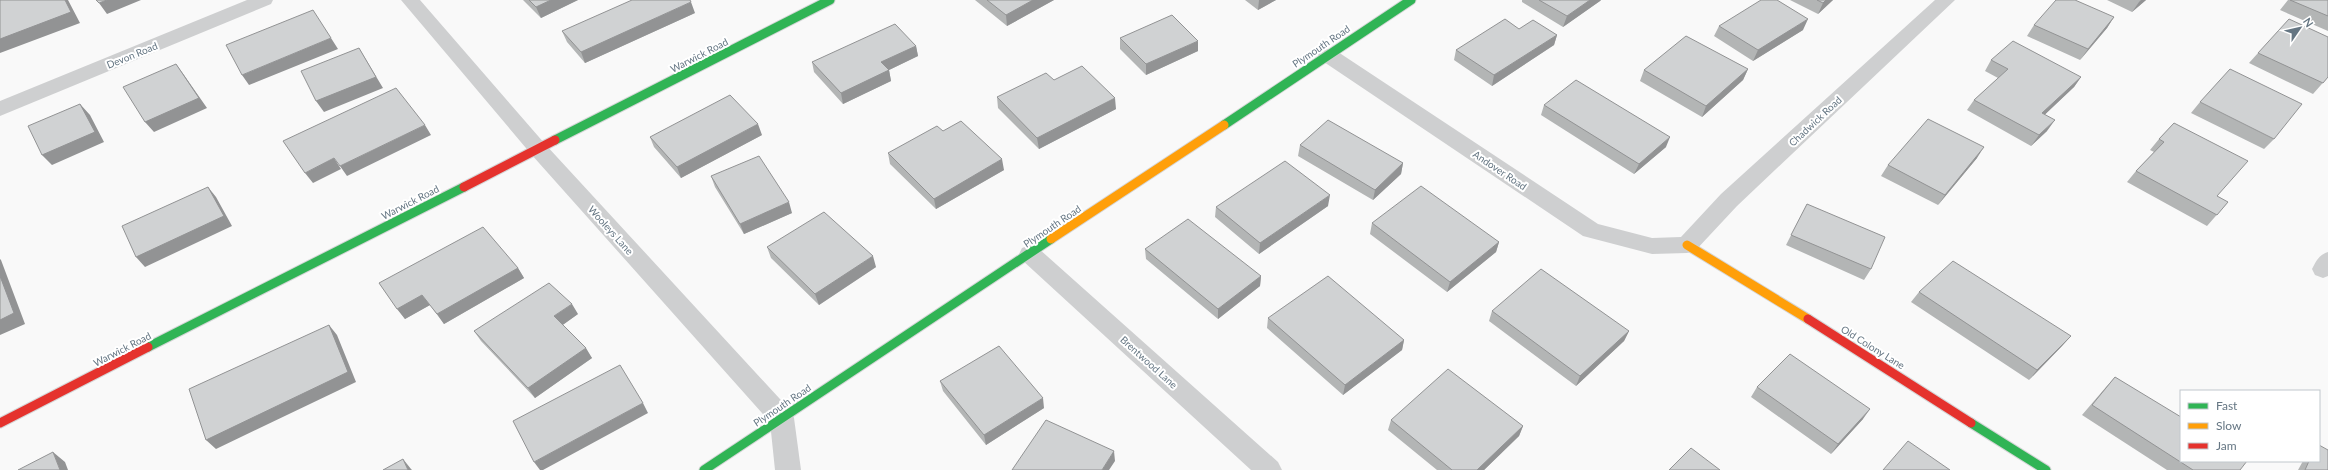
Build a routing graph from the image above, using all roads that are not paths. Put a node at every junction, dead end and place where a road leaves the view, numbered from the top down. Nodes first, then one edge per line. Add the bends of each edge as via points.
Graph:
1 (264, 0) edge
2 (410, 0) edge
3 (830, 0) edge
4 (1411, 0) edge
5 (1946, 0) edge
6 (1328, 55) junction
7 (0, 109) edge
8 (538, 149) junction
9 (1687, 244) junction
10 (1030, 254) junction
11 (782, 418) junction
12 (0, 423) edge
13 (704, 470) edge
14 (788, 470) edge
15 (1268, 470) edge
16 (2046, 470) edge

1 - 7 street, Devon Road
2 - 8 street, Wooleys Lane
3 - 8 street, Warwick Road
4 - 6 street, Plymouth Road
5 - 9 street, Chadwick Road via 1729,200
6 - 9 street, Andover Road via 1591,230 1652,246
6 - 10 street, Plymouth Road
8 - 11 street, Wooleys Lane
8 - 12 street, Warwick Road
9 - 16 street, Old Colony Lane
10 - 11 street, Plymouth Road
10 - 15 street, Brentwood Lane
11 - 13 street, Plymouth Road
11 - 14 street

